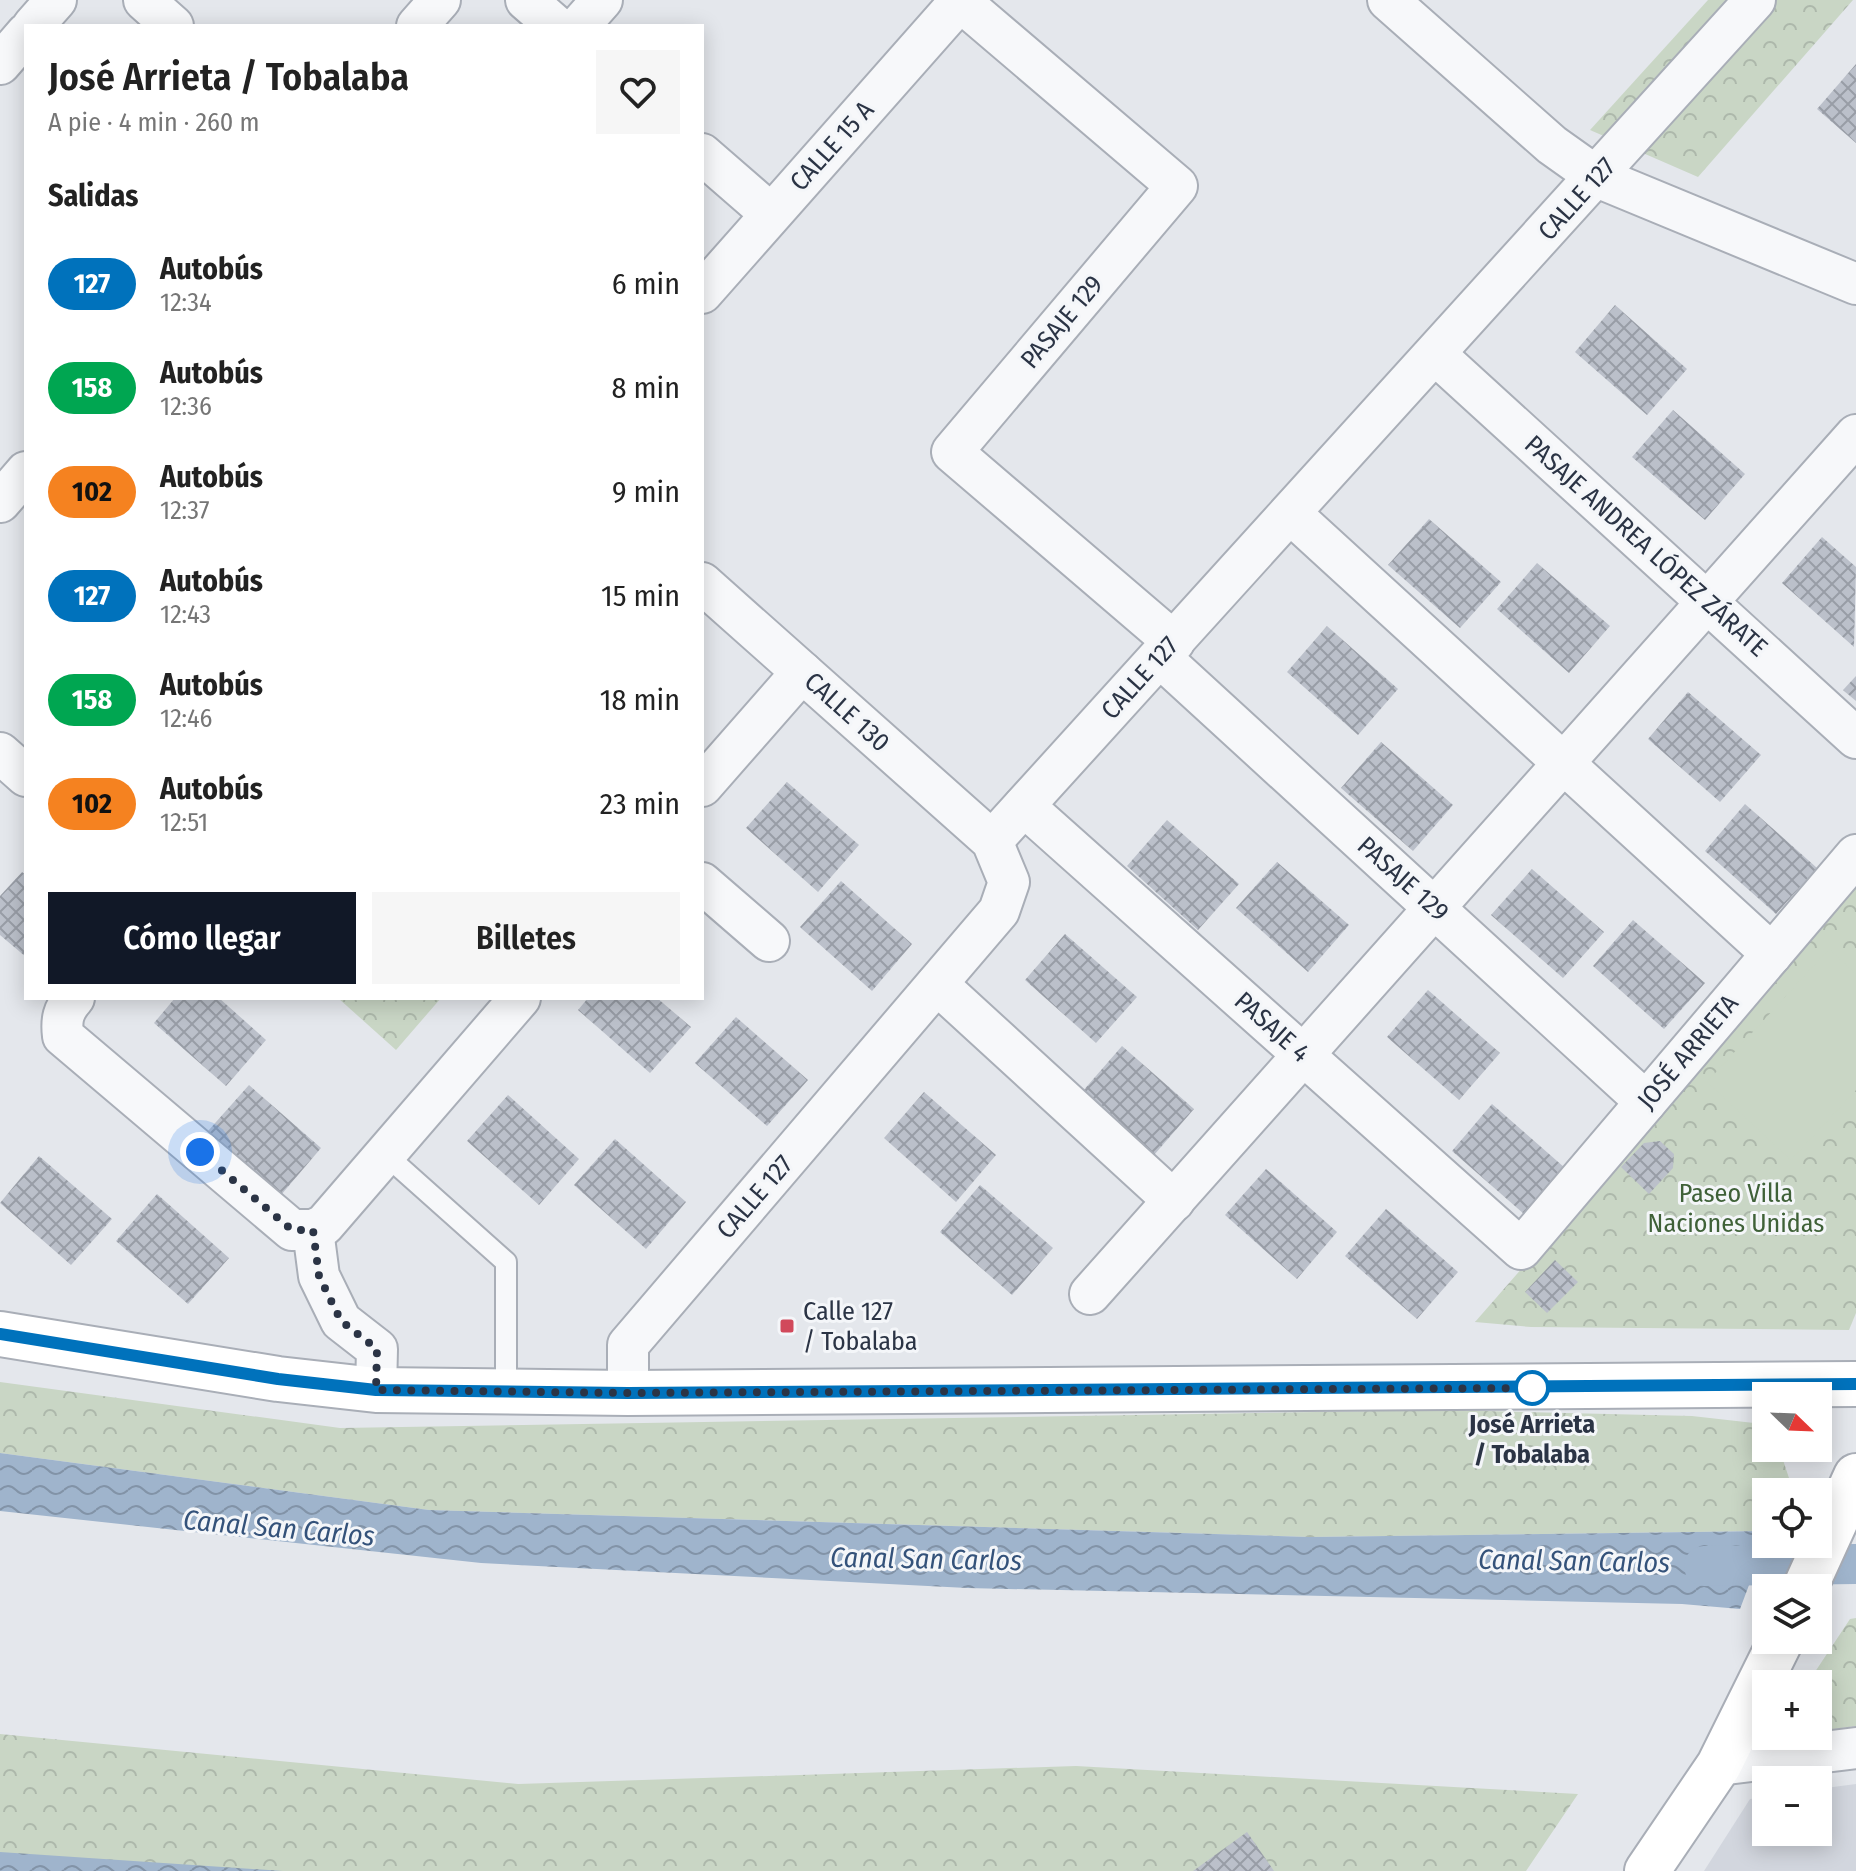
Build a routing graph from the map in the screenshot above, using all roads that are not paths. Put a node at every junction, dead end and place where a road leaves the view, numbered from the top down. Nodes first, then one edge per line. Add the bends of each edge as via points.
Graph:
1 (56, 0) edge
2 (144, 0) edge
3 (440, 0) edge
4 (526, 0) edge
5 (602, 0) edge
6 (1388, 0) edge
7 (1755, 0) edge
8 (961, 1) edge
9 (35, 24) edge
10 (171, 24) edge
11 (419, 24) edge
12 (554, 24) edge
13 (581, 24) edge
14 (24, 36) edge
15 (0, 64) edge
16 (704, 156) edge
17 (1597, 177) junction
18 (771, 214) junction
19 (1856, 284) edge
20 (704, 291) edge
21 (1435, 354) junction
22 (1856, 435) edge
23 (24, 474) edge
24 (0, 502) edge
25 (1290, 513) junction
26 (704, 585) edge
27 (1707, 602) junction
28 (1167, 649) junction
29 (802, 672) junction
30 (1856, 738) edge
31 (0, 753) edge
32 (1564, 763) junction
33 (24, 774) edge
34 (704, 784) edge
35 (1024, 806) junction
36 (992, 841) junction
37 (1856, 855) edge
38 (704, 885) edge
39 (1435, 908) junction
40 (769, 941) dead end
41 (1772, 954) junction
42 (937, 984) junction
43 (72, 1000) edge
44 (518, 1000) edge
45 (1303, 1055) junction
46 (1646, 1102) junction
47 (386, 1155) junction
48 (1174, 1201) junction
49 (313, 1230) junction
50 (1521, 1249) joint
51 (1090, 1294) dead end
52 (0, 1334) edge
53 (1856, 1384) edge
54 (376, 1390) junction
55 (506, 1392) junction
56 (628, 1393) junction
57 (1856, 1476) edge
58 (1811, 1574) edge
59 (1774, 1654) edge
60 (1856, 1748) edge
61 (1719, 1765) junction
62 (1647, 1871) edge

1 - 9 street
2 - 10 street
3 - 11 street
4 - 12 street
5 - 13 street
6 - 17 street via 1552,145
7 - 17 street, CALLE 127
8 - 18 street, CALLE 15 A
8 - 28 street, PASAJE 129 via 1177,186 952,452
14 - 15 street
16 - 18 street
17 - 19 street
17 - 21 street, CALLE 127
18 - 20 street, CALLE 15 A
21 - 25 street, CALLE 127
21 - 27 street, PASAJE ANDREA LÓPEZ ZÁRATE
22 - 27 street
23 - 24 street
25 - 28 street, CALLE 127
25 - 32 street
26 - 29 street, CALLE 130
27 - 30 street, PASAJE ANDREA LÓPEZ ZÁRATE
27 - 32 street
28 - 35 street, CALLE 127
28 - 39 street, PASAJE 129
29 - 34 street
29 - 36 street, CALLE 130
31 - 33 street
32 - 39 street
32 - 41 street
35 - 36 street, CALLE 127
35 - 45 street, PASAJE 4
36 - 42 street, CALLE 127 via 1009,882 999,911
37 - 41 street, JOSÉ ARRIETA
38 - 40 street
39 - 45 street
39 - 46 street, PASAJE 129
41 - 46 street, JOSÉ ARRIETA
42 - 48 street
42 - 56 street, CALLE 127 via 628,1345
43 - 49 street via 61,1021 63,1036 292,1230
44 - 47 street
45 - 48 street
45 - 50 street, PASAJE 4
46 - 50 street, JOSÉ ARRIETA
47 - 49 street via 324,1225
47 - 55 lane via 506,1262
48 - 51 street
49 - 54 street via 319,1276 341,1321 377,1349
52 - 54 main road
53 - 56 main road
54 - 55 main road
55 - 56 main road
57 - 58 main road
59 - 61 main road
60 - 61 street
61 - 62 main road

